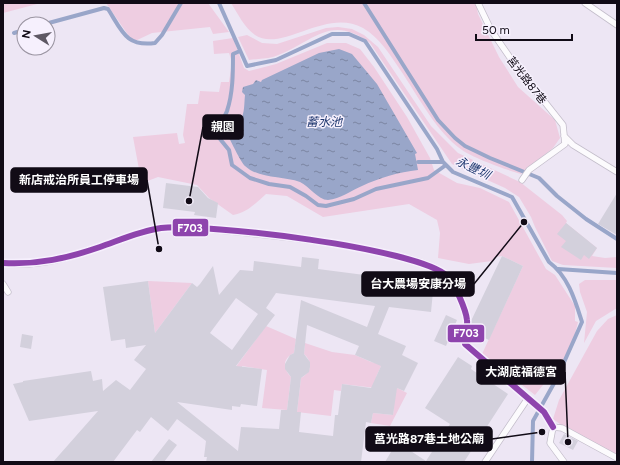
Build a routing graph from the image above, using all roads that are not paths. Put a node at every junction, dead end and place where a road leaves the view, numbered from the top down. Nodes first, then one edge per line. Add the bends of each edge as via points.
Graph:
1 (478, 3) edge
2 (585, 3) edge
3 (617, 25) edge
4 (564, 135) junction
5 (617, 172) edge
6 (522, 180) dead end
7 (3, 263) edge
8 (3, 284) edge
9 (8, 292) dead end
10 (528, 398) junction
11 (554, 427) junction
12 (617, 458) edge
13 (485, 462) edge
14 (564, 462) edge

1 - 4 lane, 莒光路87巷 via 491,30 513,62 563,125
2 - 3 lane
4 - 5 lane, 莒光路87巷 via 573,145
4 - 6 lane via 564,144 529,170
7 - 10 lane via 24,265 63,260 158,229 184,227 343,246 410,259 428,264 447,276 467,320 464,336 466,344
8 - 9 lane
10 - 11 lane via 544,412
10 - 13 lane
11 - 12 lane via 562,428
11 - 14 lane via 550,443

